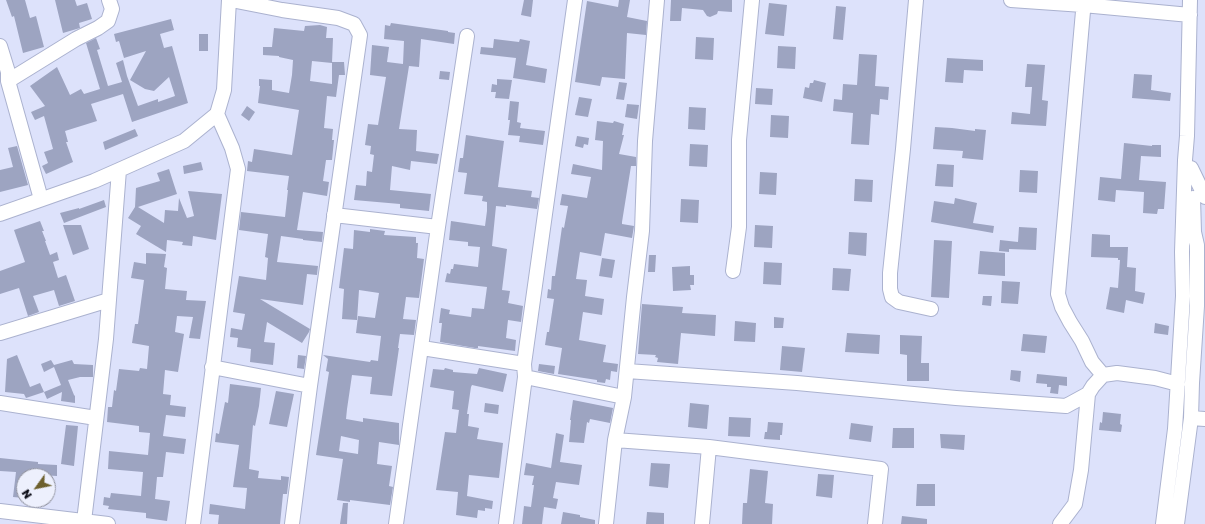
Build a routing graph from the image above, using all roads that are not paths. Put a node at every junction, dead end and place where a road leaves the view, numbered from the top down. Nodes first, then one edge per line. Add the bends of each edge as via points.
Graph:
1 (109, 0) edge
2 (230, 0) edge
3 (575, 0) edge
4 (657, 0) edge
5 (752, 0) edge
6 (916, 0) edge
7 (1011, 0) edge
8 (1190, 0) edge
9 (1084, 2) edge
10 (1190, 15) junction
11 (467, 36) dead end
12 (0, 46) edge
13 (5, 76) edge
14 (217, 114) junction
15 (1188, 136) junction
16 (1191, 168) junction
17 (119, 170) junction
18 (1205, 197) edge
19 (41, 199) junction
20 (0, 214) edge
21 (334, 215) junction
22 (438, 227) junction
23 (1194, 239) edge
24 (733, 271) dead end
25 (1205, 284) edge
26 (109, 300) junction
27 (1197, 306) junction
28 (931, 309) dead end
29 (0, 333) edge
30 (422, 348) junction
31 (212, 367) junction
32 (525, 370) junction
33 (627, 371) junction
34 (1103, 375) junction
35 (1178, 384) junction
36 (310, 386) junction
37 (1088, 394) junction
38 (624, 397) junction
39 (0, 403) edge
40 (96, 418) junction
41 (1198, 418) edge
42 (616, 440) junction
43 (709, 447) junction
44 (0, 511) edge
45 (84, 521) junction
46 (108, 524) edge
47 (193, 524) edge
48 (292, 524) edge
49 (396, 524) edge
50 (506, 524) edge
51 (606, 524) edge
52 (702, 524) edge
53 (875, 524) edge
54 (1060, 524) edge
55 (1163, 524) edge
56 (1176, 524) edge

1 - 13 street via 112,9 108,21
2 - 14 street via 224,90
2 - 21 street via 338,18 354,24 360,35
3 - 32 street
4 - 33 street via 645,141 642,231
5 - 24 street via 739,140 739,227
6 - 28 street via 890,290 892,297 899,302
7 - 9 street
8 - 10 street
9 - 10 street
9 - 34 street via 1058,294 1062,307 1092,362
10 - 15 street
11 - 22 street
12 - 13 street
13 - 19 street
14 - 17 street via 184,141
14 - 31 street via 238,169
15 - 16 street
15 - 23 street via 1185,160
16 - 18 street
16 - 23 street
17 - 19 street
17 - 26 street
19 - 20 street
21 - 22 street
21 - 36 street
22 - 30 street
23 - 27 street
23 - 35 street via 1183,296
25 - 27 street
26 - 29 street
26 - 40 street
27 - 41 street via 1192,382
30 - 32 street
30 - 49 street
31 - 36 street
31 - 47 street
32 - 38 street
32 - 50 street
33 - 37 street via 1066,406
33 - 38 street
34 - 35 street via 1117,373
34 - 37 street
35 - 55 street
36 - 48 street
37 - 54 street via 1075,504
38 - 42 street
39 - 40 street
40 - 45 street
41 - 56 street
42 - 43 street
42 - 51 street
43 - 52 street
43 - 53 street via 881,469
44 - 45 street
45 - 46 street

